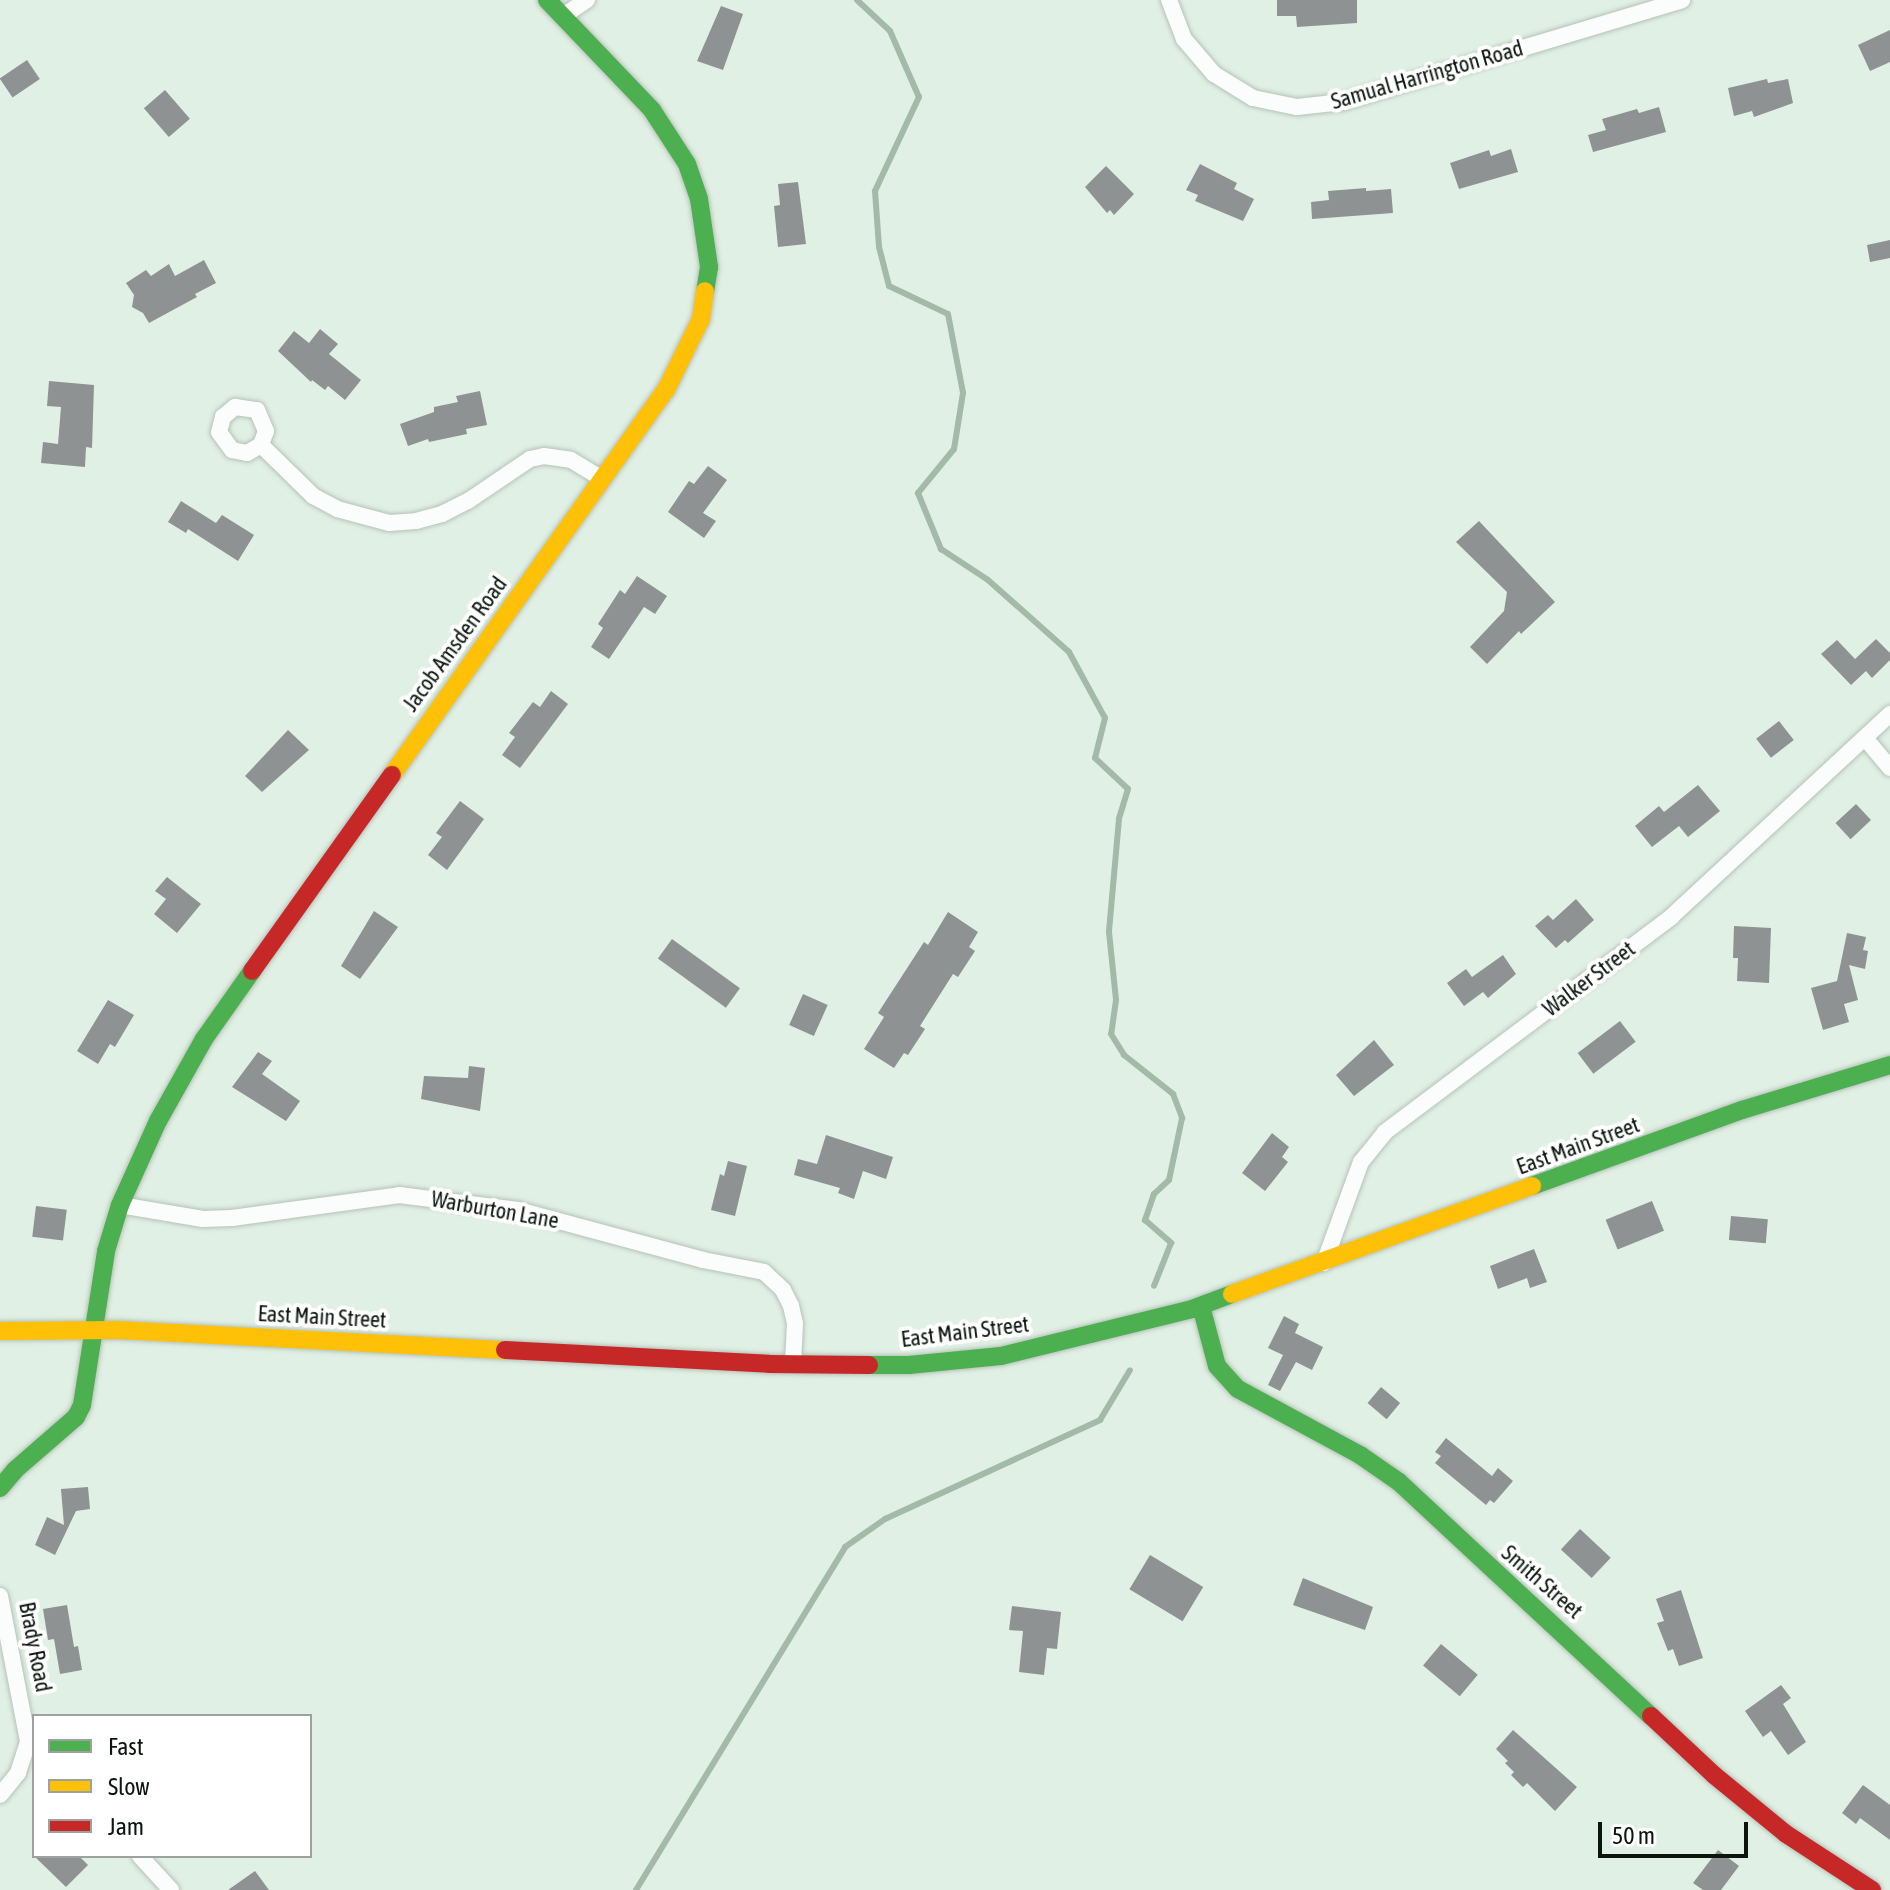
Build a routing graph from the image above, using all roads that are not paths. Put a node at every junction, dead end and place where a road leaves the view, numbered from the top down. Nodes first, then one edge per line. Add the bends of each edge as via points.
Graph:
1 (547, 0) edge
2 (587, 0) edge
3 (1169, 0) edge
4 (1682, 0) edge
5 (563, 16) junction
6 (261, 445) dead end
7 (603, 479) junction
8 (1890, 714) edge
9 (1865, 738) junction
10 (1890, 768) edge
11 (1890, 1065) edge
12 (120, 1205) junction
13 (1324, 1263) junction
14 (1201, 1306) junction
15 (0, 1331) edge
16 (91, 1331) junction
17 (793, 1364) junction
18 (0, 1488) edge
19 (0, 1596) edge
20 (31, 1745) edge
21 (0, 1795) edge
22 (142, 1858) edge
23 (171, 1890) edge
24 (1872, 1890) edge

1 - 5 street, Jacob Amsden Road
2 - 5 street
3 - 4 street, Samual Harrington Road via 1184,39 1214,74 1253,98 1297,107 1343,102
5 - 7 street, Jacob Amsden Road via 652,110 687,164 699,199 709,267 701,319 680,367
6 - 7 street via 313,496 337,509 389,523 442,514 530,459 544,456 571,460
7 - 12 street, Jacob Amsden Road via 228,1001 158,1121
8 - 9 street, Walker Street
9 - 10 street
9 - 13 street, Walker Street via 1671,917 1385,1132 1361,1162
11 - 13 street, East Main Street via 1742,1110
12 - 16 street, Jacob Amsden Road
12 - 17 street, Warburton Lane via 232,1218 399,1195 518,1210 764,1272 791,1306
13 - 14 street, East Main Street
14 - 17 street, East Main Street via 1001,1356 909,1365
14 - 24 street, Smith Street via 1217,1366 1238,1389 1399,1482 1726,1785 1811,1853
15 - 16 street, East Main Street
16 - 17 street, East Main Street
16 - 18 street via 76,1417
19 - 20 street, Brady Road
20 - 21 street, Brady Road
22 - 23 street

